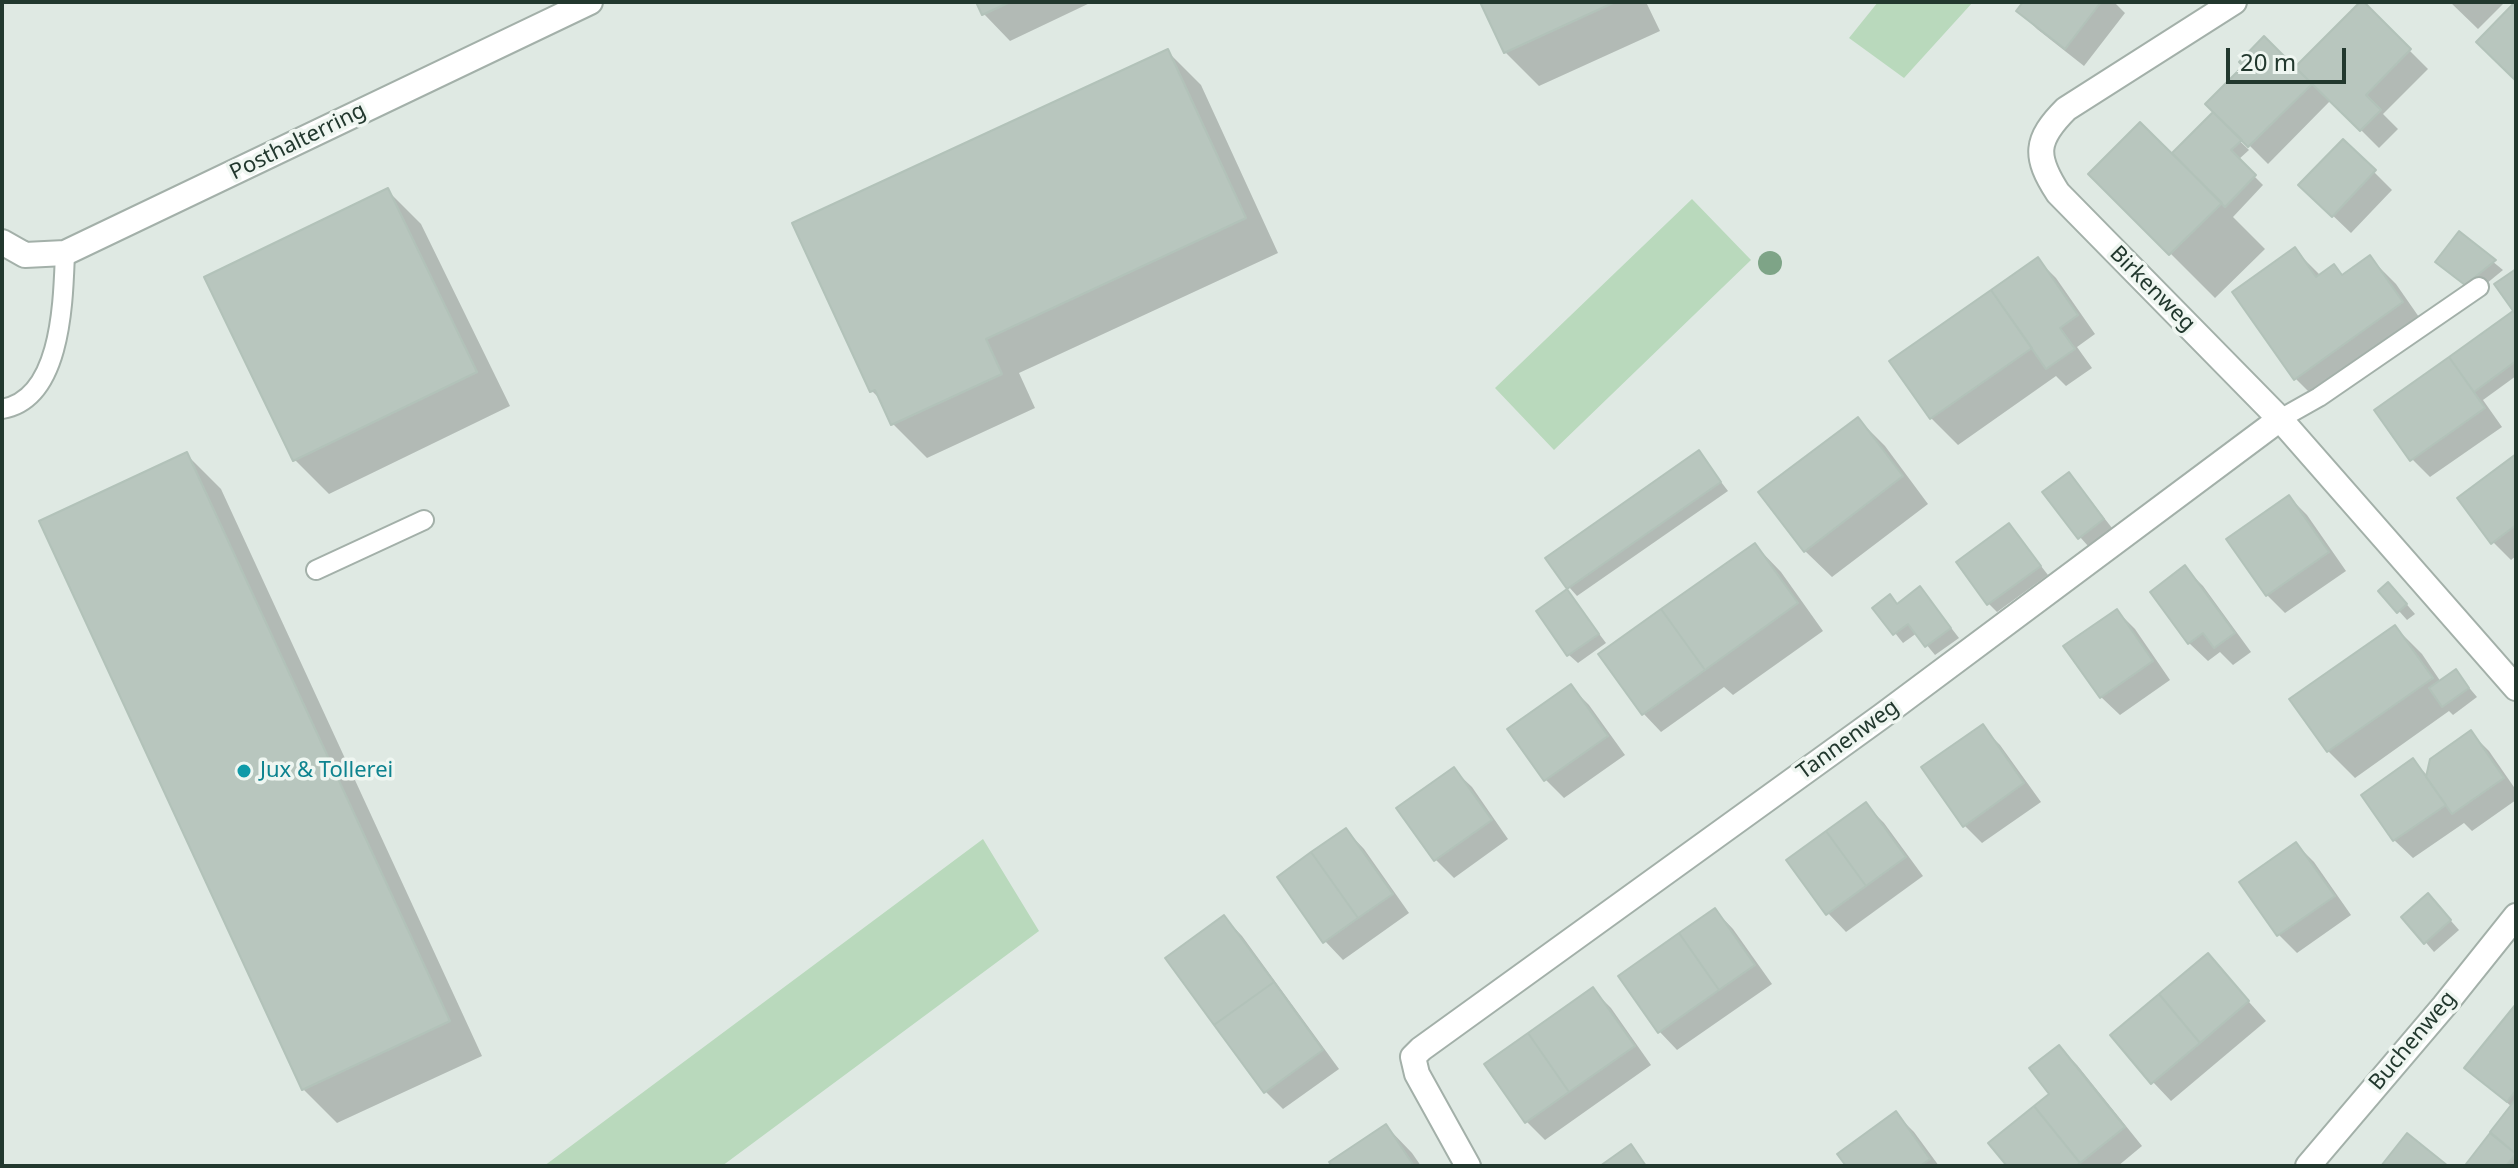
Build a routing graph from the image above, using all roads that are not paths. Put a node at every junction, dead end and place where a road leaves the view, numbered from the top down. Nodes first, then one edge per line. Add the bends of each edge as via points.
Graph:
1 (590, 2) edge
2 (2234, 2) edge
3 (2, 242) edge
4 (65, 253) junction
5 (2479, 287) dead end
6 (2, 409) edge
7 (2280, 419) junction
8 (424, 520) dead end
9 (316, 570) dead end
10 (2516, 688) edge
11 (2516, 916) edge
12 (1468, 1166) edge
13 (2308, 1166) edge

1 - 4 street, Posthalterring
2 - 7 street, Birkenweg via 2066,109 2049,126 2039,150 2044,172 2058,193
3 - 4 street, Posthalterring via 25,255
4 - 6 lane via 60,331 41,385 16,406
5 - 7 lane
7 - 10 street, Birkenweg
7 - 12 street, Tannenweg via 1413,1057 1417,1074
8 - 9 lane
11 - 13 street, Buchenweg

